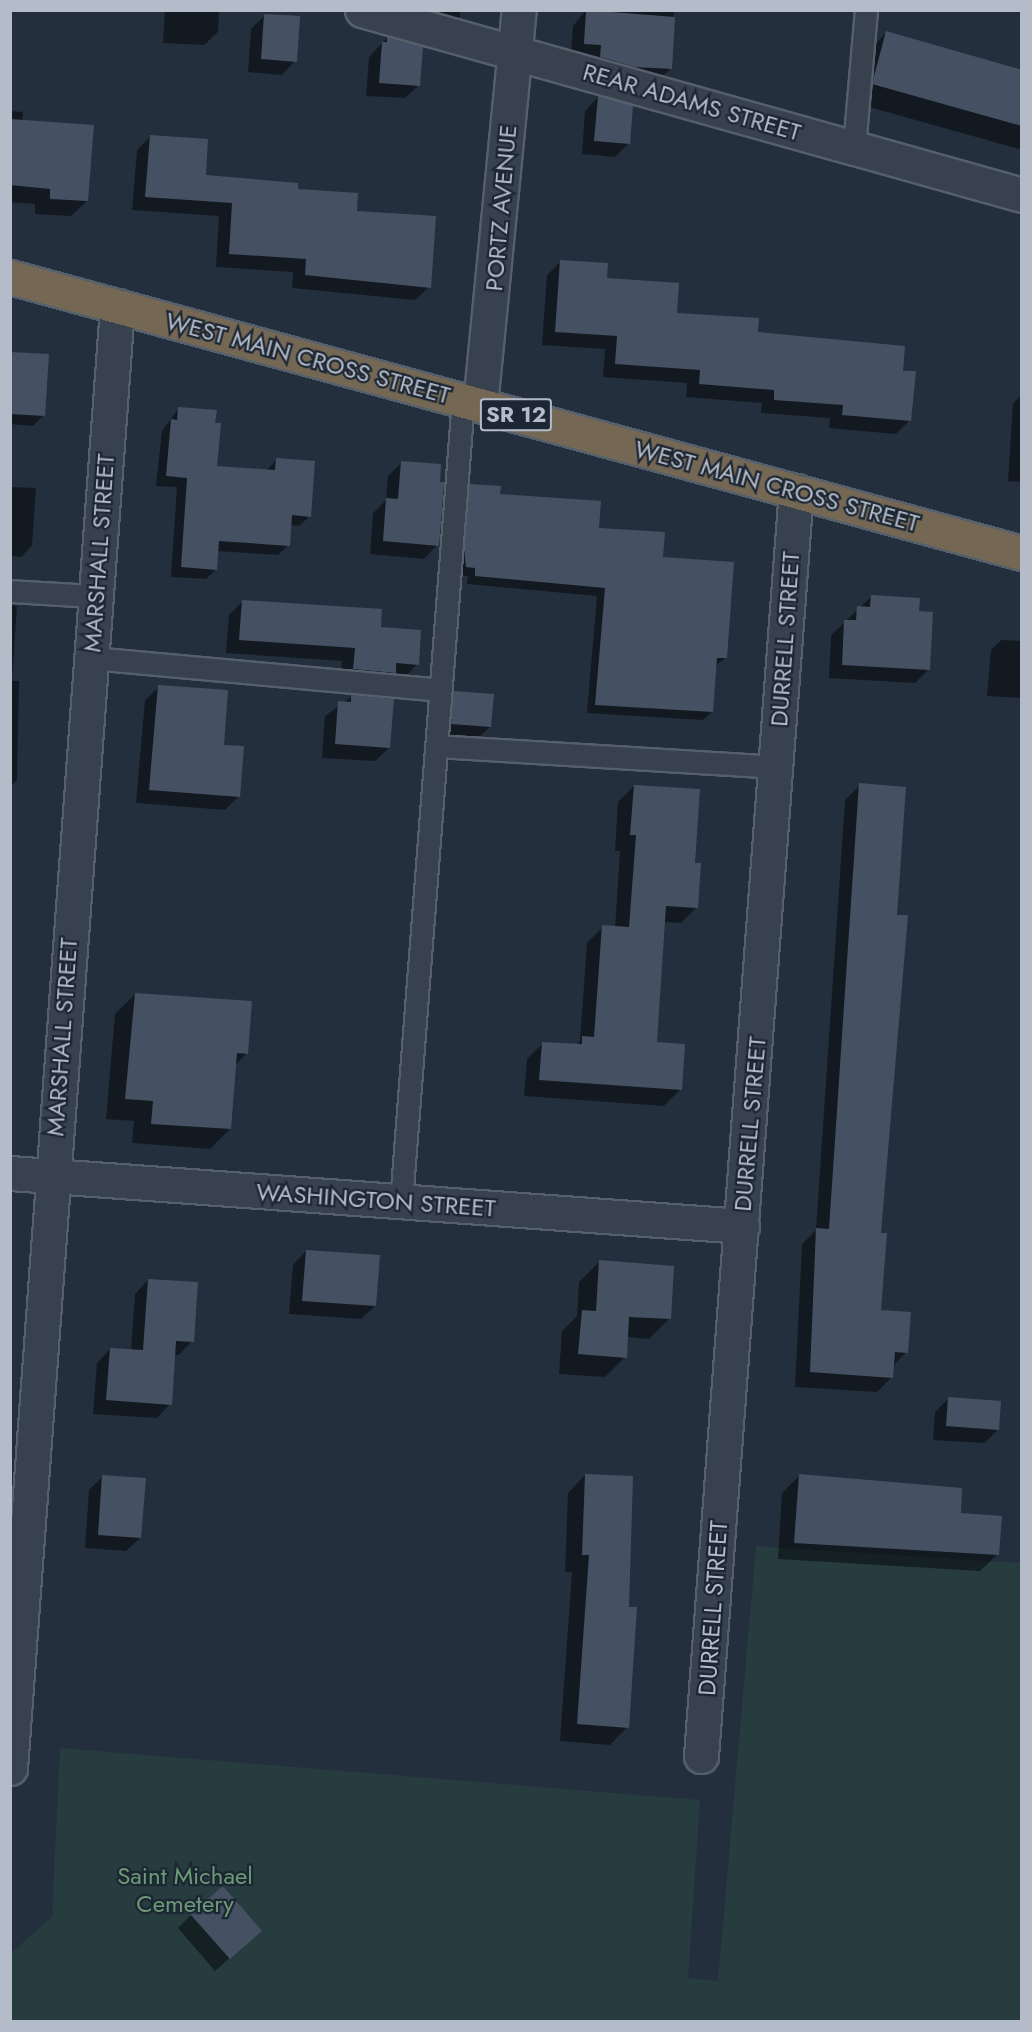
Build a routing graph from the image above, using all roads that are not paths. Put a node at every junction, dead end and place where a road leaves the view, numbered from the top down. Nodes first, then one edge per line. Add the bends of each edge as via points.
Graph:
1 (362, 10) edge
2 (519, 10) edge
3 (866, 10) edge
4 (515, 52) junction
5 (854, 147) junction
6 (1022, 195) edge
7 (10, 277) edge
8 (117, 306) junction
9 (471, 403) junction
10 (796, 491) junction
11 (1022, 553) edge
12 (10, 591) edge
13 (95, 596) junction
14 (91, 658) junction
15 (440, 690) junction
16 (436, 746) junction
17 (776, 767) junction
18 (10, 1173) edge
19 (52, 1177) junction
20 (401, 1202) junction
21 (742, 1226) junction
22 (701, 1756) dead end
23 (10, 1768) edge

1 - 4 street, REAR ADAMS STREET
2 - 4 street, PORTZ AVENUE
3 - 5 lane
4 - 5 street, REAR ADAMS STREET
4 - 9 street, PORTZ AVENUE
5 - 6 street, REAR ADAMS STREET
7 - 8 highway, WEST MAIN CROSS STREET / SR 12
8 - 9 highway, WEST MAIN CROSS STREET / SR 12
8 - 13 street, MARSHALL STREET
9 - 10 highway, WEST MAIN CROSS STREET / SR 12
9 - 15 lane
10 - 11 highway, WEST MAIN CROSS STREET / SR 12
10 - 17 street, DURRELL STREET
12 - 13 lane
13 - 14 street, MARSHALL STREET
14 - 15 lane
14 - 19 street, MARSHALL STREET
15 - 16 lane
16 - 17 lane
16 - 20 lane
17 - 21 street, DURRELL STREET
18 - 19 street, WASHINGTON STREET
19 - 20 street, WASHINGTON STREET
19 - 23 street, MARSHALL STREET
20 - 21 street, WASHINGTON STREET
21 - 22 street, DURRELL STREET

